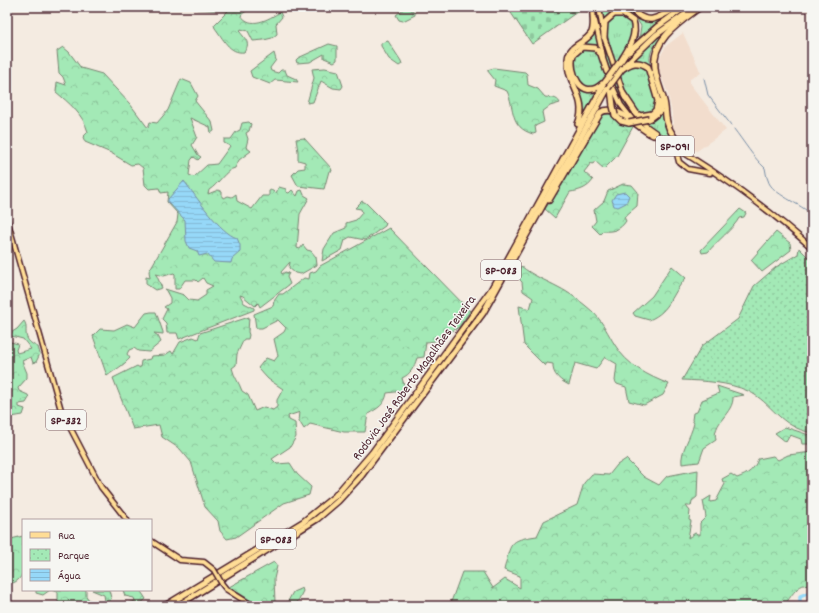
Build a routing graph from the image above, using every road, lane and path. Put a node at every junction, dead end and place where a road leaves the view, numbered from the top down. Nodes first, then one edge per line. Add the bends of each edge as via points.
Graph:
1 (594, 7) edge
2 (599, 7) edge
3 (630, 7) edge
4 (677, 7) edge
5 (685, 7) edge
6 (696, 7) edge
7 (700, 7) edge
8 (675, 26) junction
9 (604, 37) junction
10 (620, 62) junction
11 (622, 69) junction
12 (607, 72) junction
13 (608, 81) junction
14 (624, 95) junction
15 (653, 135) junction
16 (660, 138) junction
17 (686, 150) junction
18 (559, 164) junction
19 (724, 181) junction
20 (7, 219) edge
21 (528, 232) junction
22 (812, 247) edge
23 (379, 449) junction
24 (374, 455) junction
25 (127, 519) edge
26 (152, 542) edge
27 (165, 606) edge
28 (176, 606) edge
29 (253, 606) edge

1 - 12 main road, SP-091
1 - 18 highway via 591,34 573,48 569,55 571,80 580,99 581,113
2 - 9 main road, SP-091
3 - 4 highway via 640,17 649,20 659,18
5 - 10 highway, Rodovia José Roberto Magalhães Teixeira / SP-083 via 634,46
6 - 11 highway, Rodovia José Roberto Magalhães Teixeira / SP-083 via 663,29
7 - 8 highway
8 - 13 highway, bridge via 658,42 652,53 651,65 662,106 658,114 649,119 629,123 621,121 615,115
8 - 17 highway via 659,44 654,66 668,127
9 - 10 highway via 605,22 612,15 623,14 633,21 632,43
9 - 14 main road, SP-091
10 - 13 highway, Rodovia José Roberto Magalhães Teixeira / SP-083, bridge
11 - 14 highway via 635,63 648,68 658,107 652,114 640,116
11 - 21 highway, Rodovia José Roberto Magalhães Teixeira / SP-083, bridge via 608,88
12 - 13 main road, SP-091
12 - 13 highway via 601,54 595,48 582,47 573,55 574,75 580,85 593,89
13 - 15 main road, SP-091 via 627,114
13 - 18 highway, Rodovia José Roberto Magalhães Teixeira / SP-083
14 - 17 main road, SP-091 via 634,113 646,126
15 - 16 main road, SP-091
15 - 21 highway via 617,111 601,112 565,176
16 - 19 main road, SP-091
16 - 19 main road via 688,169 705,171
17 - 22 main road, SP-091 via 764,205
18 - 23 highway, Rodovia José Roberto Magalhães Teixeira / SP-083 via 491,290
19 - 22 main road, SP-091
20 - 25 main road, SP-332 via 61,410 101,487
21 - 23 highway, Rodovia José Roberto Magalhães Teixeira / SP-083 via 483,313
23 - 24 highway, Rodovia José Roberto Magalhães Teixeira / SP-083
24 - 27 highway, Rodovia José Roberto Magalhães Teixeira / SP-083 via 315,514
24 - 28 highway, Rodovia José Roberto Magalhães Teixeira / SP-083 via 338,501 317,519
26 - 29 main road, bridge via 180,560 204,562 214,570 226,589

